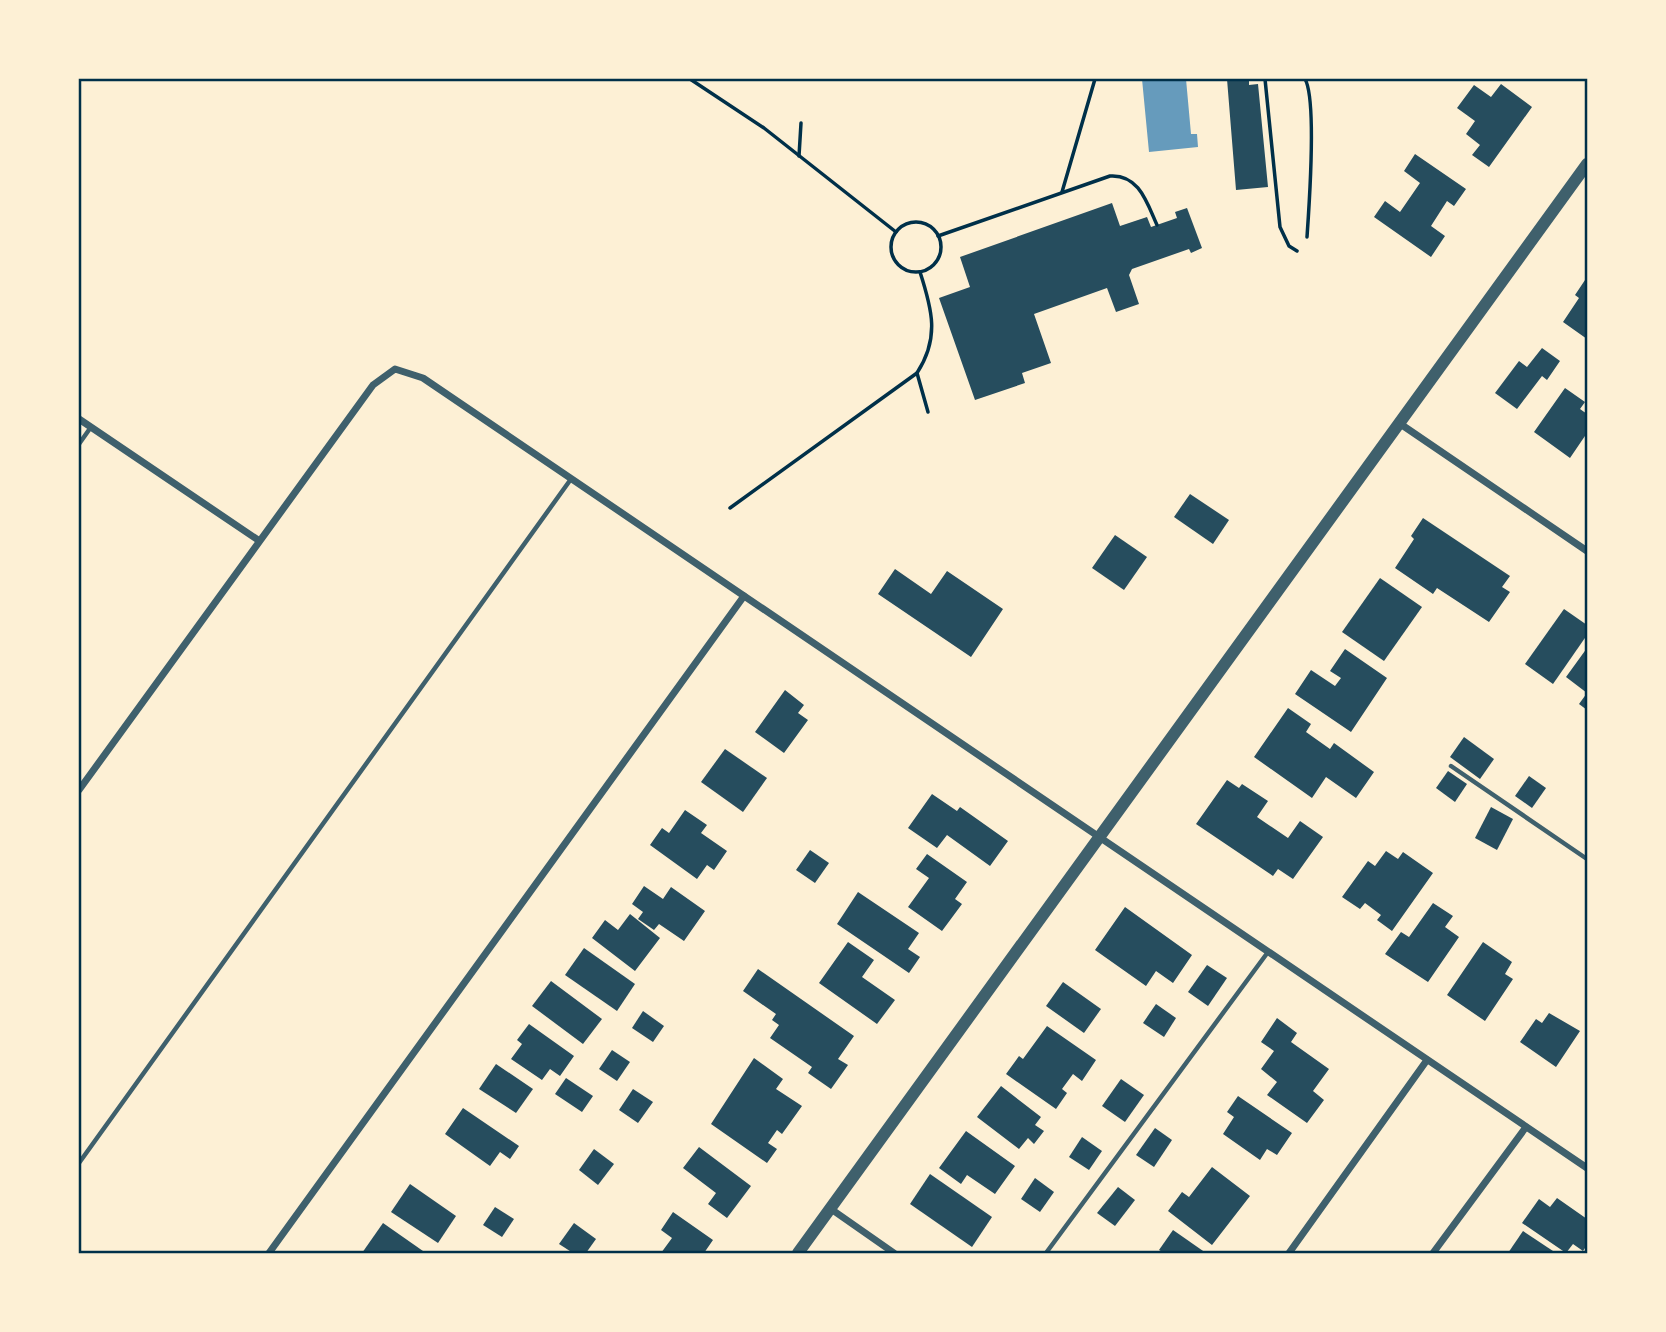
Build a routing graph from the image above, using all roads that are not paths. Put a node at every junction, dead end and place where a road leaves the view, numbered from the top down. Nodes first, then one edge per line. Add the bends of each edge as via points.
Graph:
1 (1587, 164) edge
2 (79, 419) edge
3 (1399, 423) junction
4 (91, 427) junction
5 (79, 444) edge
6 (571, 479) junction
7 (258, 540) junction
8 (1587, 551) edge
9 (744, 596) junction
10 (1451, 766) dead end
11 (79, 790) edge
12 (1098, 836) junction
13 (1587, 859) edge
14 (1268, 951) junction
15 (1427, 1059) junction
16 (1526, 1127) junction
17 (79, 1163) edge
18 (1587, 1168) edge
19 (831, 1209) junction
20 (269, 1253) edge
21 (798, 1253) edge
22 (894, 1253) edge
23 (1046, 1253) edge
24 (1289, 1253) edge
25 (1433, 1253) edge

1 - 3 street
2 - 4 street
3 - 8 street
3 - 12 street
4 - 5 lane
4 - 7 street
6 - 7 street via 423,378 395,369 373,385
6 - 9 street
6 - 17 lane
7 - 11 street
9 - 12 street
9 - 20 street
10 - 13 lane
12 - 14 street
12 - 19 street
14 - 15 street
14 - 23 lane
15 - 16 street
15 - 24 street
16 - 18 street
16 - 25 street
19 - 21 street
19 - 22 street

